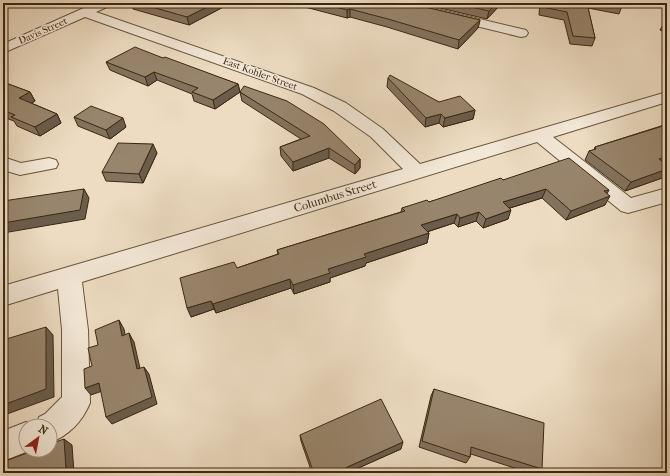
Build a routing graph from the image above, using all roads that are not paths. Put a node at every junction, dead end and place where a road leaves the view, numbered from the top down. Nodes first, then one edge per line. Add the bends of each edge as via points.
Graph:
1 (105, 3) edge
2 (397, 3) edge
3 (84, 12) junction
4 (521, 33) dead end
5 (3, 49) edge
6 (667, 96) edge
7 (539, 135) junction
8 (3, 163) edge
9 (49, 164) dead end
10 (416, 171) junction
11 (667, 195) edge
12 (69, 276) junction
13 (3, 296) edge
14 (58, 423) edge
15 (18, 440) edge
16 (3, 446) edge

1 - 3 street, Davis Street
2 - 4 street
3 - 5 street, Davis Street
3 - 10 street, East Kohler Street via 308,91 340,107 377,133
6 - 7 street, Columbus Street
7 - 10 street, Columbus Street
7 - 11 street via 628,206
8 - 9 street via 20,169
10 - 12 street, Columbus Street
12 - 13 street, Columbus Street
12 - 14 street via 75,330 76,403
15 - 16 street

